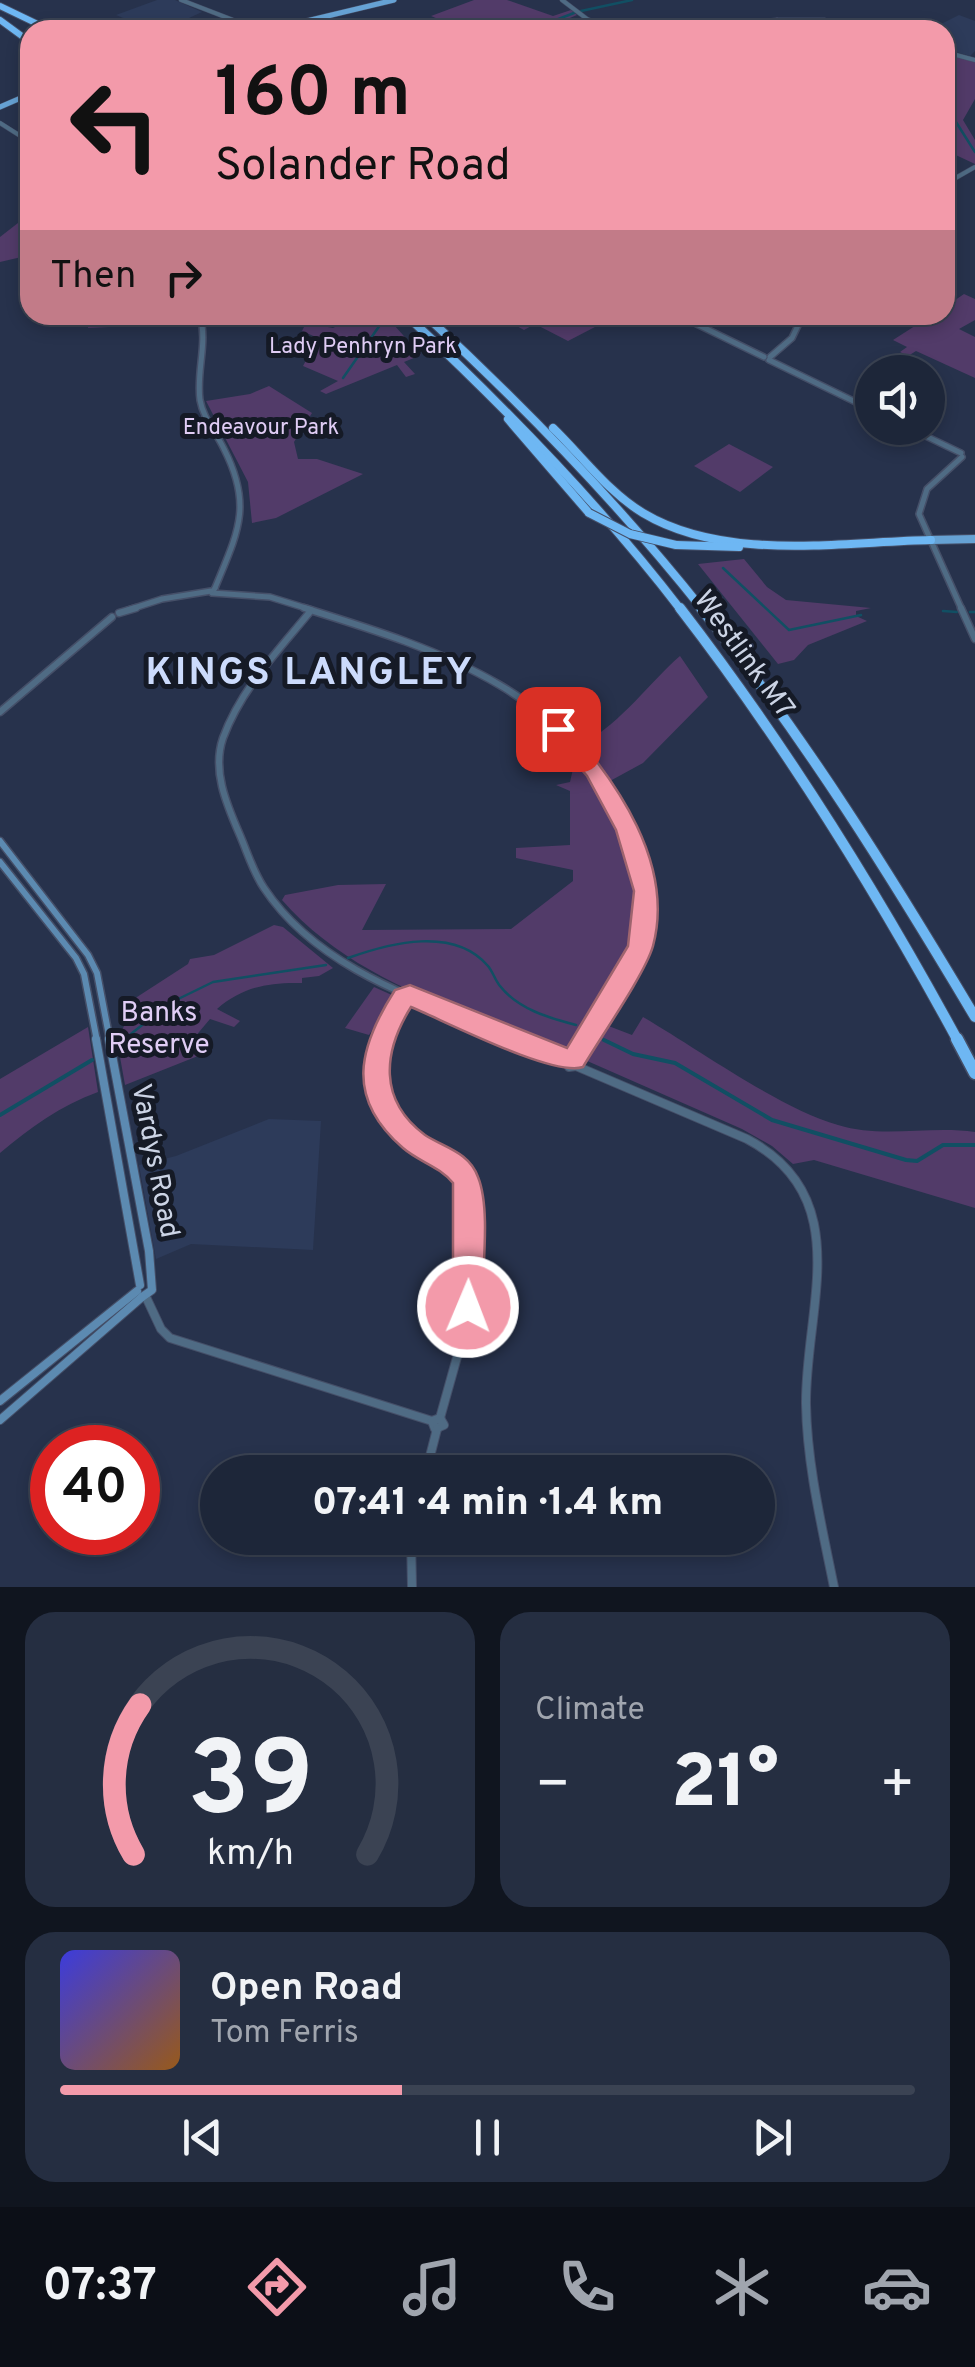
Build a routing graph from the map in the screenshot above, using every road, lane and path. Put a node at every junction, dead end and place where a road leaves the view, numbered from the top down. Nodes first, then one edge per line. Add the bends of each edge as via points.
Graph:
1 (181, 0) edge
2 (384, 0) edge
3 (394, 0) edge
4 (562, 0) edge
5 (0, 6) edge
6 (315, 18) junction
7 (23, 20) edge
8 (29, 20) edge
9 (232, 20) edge
10 (306, 20) edge
11 (307, 20) edge
12 (320, 20) edge
13 (589, 20) edge
14 (774, 20) edge
15 (825, 20) edge
16 (202, 325) edge
17 (417, 325) edge
18 (437, 325) edge
19 (699, 325) edge
20 (798, 325) edge
21 (768, 358) junction
22 (459, 363) junction
23 (493, 374) junction
24 (855, 402) edge
25 (942, 445) edge
26 (962, 455) joint
27 (925, 530) junction
28 (913, 540) junction
29 (933, 542) junction
30 (975, 542) edge
31 (215, 590) junction
32 (310, 611) junction
33 (975, 639) edge
34 (0, 712) edge
35 (0, 841) edge
36 (0, 862) edge
37 (405, 995) junction
38 (975, 1017) edge
39 (114, 1058) junction
40 (572, 1062) junction
41 (975, 1073) edge
42 (104, 1086) junction
43 (143, 1291) junction
44 (0, 1401) edge
45 (0, 1420) edge
46 (436, 1423) junction
47 (429, 1455) edge
48 (411, 1555) edge
49 (412, 1587) edge
50 (834, 1587) edge

1 - 9 street
2 - 6 main road
3 - 6 main road
4 - 13 street
5 - 7 highway
5 - 8 highway
6 - 10 main road
6 - 11 main road
6 - 12 street
14 - 15 street
16 - 31 street via 200,400 241,481 244,510
17 - 22 highway, Westlink M7
18 - 23 highway, Westlink M7
19 - 21 street
20 - 21 street
21 - 24 street
22 - 29 highway, bridge via 589,513 630,534 676,544
22 - 41 highway, Westlink M7 via 598,506 705,637 872,889
23 - 28 highway via 637,508 682,530 732,541
23 - 38 highway, Westlink M7 via 614,500 744,658 840,795
25 - 26 street
26 - 27 street via 932,481 920,502
27 - 28 highway
27 - 29 street
28 - 29 highway
29 - 30 main road
29 - 33 street
31 - 32 street via 262,595
31 - 34 street via 115,615
32 - 37 street via 232,713 222,746 222,789 252,869 283,915 334,958
32 - 40 street via 448,655 535,707 603,783 646,891 640,947
35 - 39 main road, Vardys Road via 18,873 90,958
36 - 42 main road, Vardys Road via 79,962
37 - 40 street
37 - 46 street via 378,1042 379,1096 405,1135 459,1168 469,1194 466,1325
39 - 42 main road via 104,1057
39 - 43 main road, Vardys Road via 149,1251
40 - 50 street via 768,1152 807,1196 820,1256 807,1429
42 - 43 main road, Vardys Road
43 - 44 main road
43 - 45 main road
43 - 46 street via 170,1338
46 - 47 street
48 - 49 street

